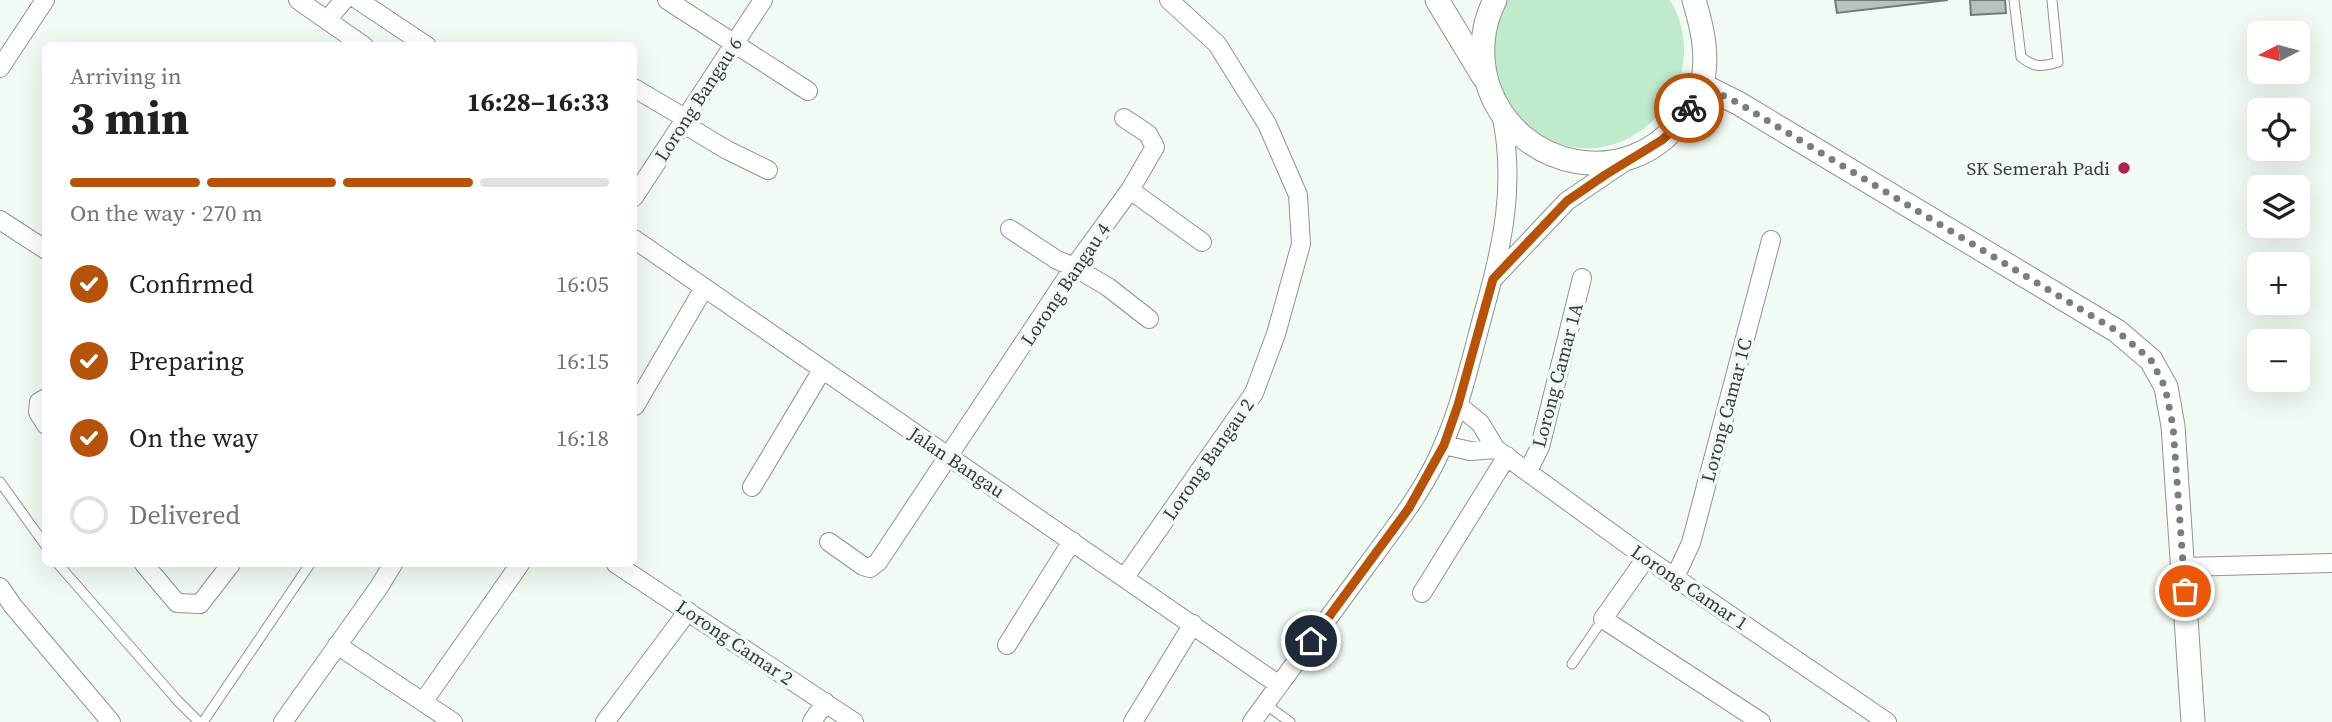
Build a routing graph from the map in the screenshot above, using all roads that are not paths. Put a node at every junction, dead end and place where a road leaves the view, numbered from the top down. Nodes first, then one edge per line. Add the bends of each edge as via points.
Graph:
1 (45, 0) edge
2 (298, 0) edge
3 (344, 0) edge
4 (358, 0) edge
5 (667, 0) edge
6 (763, 0) edge
7 (1169, 0) edge
8 (1437, 0) edge
9 (1495, 0) edge
10 (1694, 0) edge
11 (2014, 0) edge
12 (2052, 0) edge
13 (327, 20) junction
14 (358, 42) edge
15 (421, 42) edge
16 (734, 44) junction
17 (0, 68) edge
18 (1486, 81) junction
19 (1702, 85) junction
20 (637, 90) edge
21 (808, 91) dead end
22 (1501, 113) junction
23 (1124, 118) dead end
24 (684, 121) junction
25 (1635, 156) junction
26 (768, 170) dead end
27 (1130, 190) junction
28 (637, 192) edge
29 (0, 220) edge
30 (1010, 229) dead end
31 (1771, 240) dead end
32 (637, 241) edge
33 (1202, 242) dead end
34 (42, 247) edge
35 (1074, 267) junction
36 (1582, 278) dead end
37 (1493, 279) junction
38 (705, 288) junction
39 (1149, 318) dead end
40 (822, 370) junction
41 (42, 400) edge
42 (637, 403) edge
43 (1458, 405) junction
44 (42, 418) edge
45 (1444, 445) junction
46 (1501, 453) junction
47 (949, 456) junction
48 (1528, 471) junction
49 (0, 482) edge
50 (752, 487) dead end
51 (42, 540) edge
52 (1072, 541) junction
53 (830, 542) dead end
54 (1646, 558) junction
55 (2332, 563) edge
56 (61, 567) edge
57 (146, 567) edge
58 (229, 567) edge
59 (308, 567) edge
60 (391, 567) edge
61 (518, 567) edge
62 (621, 567) edge
63 (2183, 567) junction
64 (1125, 577) junction
65 (1675, 577) junction
66 (0, 587) edge
67 (1422, 593) dead end
68 (688, 611) junction
69 (1603, 619) junction
70 (1193, 624) junction
71 (337, 645) junction
72 (1007, 645) dead end
73 (1572, 664) dead end
74 (1279, 685) junction
75 (423, 702) junction
76 (825, 702) junction
77 (1265, 704) junction
78 (111, 722) edge
79 (201, 722) edge
80 (283, 722) edge
81 (453, 722) edge
82 (605, 722) edge
83 (812, 722) edge
84 (854, 722) edge
85 (1133, 722) edge
86 (1252, 722) edge
87 (1290, 722) edge
88 (1761, 722) edge
89 (1886, 722) edge
90 (2193, 722) edge

1 - 17 street
2 - 13 street
3 - 13 street
4 - 15 street
5 - 16 street
6 - 16 street, Lorong Bangau 6
7 - 64 street, Lorong Bangau 2 via 1217,44 1267,124 1298,195 1301,244 1254,393
8 - 18 street
9 - 18 street via 1482,48
10 - 19 street via 1705,43
11 - 12 lane via 2021,58 2041,67 2058,62
13 - 14 street
16 - 21 street
16 - 24 street, Lorong Bangau 6
18 - 22 street
19 - 25 street via 1676,127
19 - 63 street via 2117,331 2151,360 2165,387 2173,426
20 - 24 street
22 - 25 street via 1524,139 1567,160 1601,163
22 - 37 street via 1509,189
23 - 27 street, Lorong Bangau 4 via 1148,134 1155,147
24 - 26 street
24 - 28 street, Lorong Bangau 6
25 - 37 street via 1567,201
27 - 33 street
27 - 35 street, Lorong Bangau 4
29 - 34 street
30 - 35 street
31 - 65 street, Lorong Camar 1C via 1691,543
32 - 38 street, Jalan Bangau
35 - 39 street
35 - 47 street, Lorong Bangau 4
36 - 48 street, Lorong Camar 1A via 1540,447
37 - 43 street
38 - 40 street, Jalan Bangau
38 - 42 street
40 - 47 street, Jalan Bangau
40 - 50 street
41 - 44 street via 38,412
43 - 45 street
43 - 46 street, Lorong Camar 1 via 1480,423
45 - 46 street
45 - 74 street via 1409,508
46 - 48 street, Lorong Camar 1
46 - 67 street
47 - 52 street, Jalan Bangau
47 - 53 street, Lorong Bangau 4 via 870,568
48 - 54 street, Lorong Camar 1
49 - 51 lane
52 - 64 street, Jalan Bangau
52 - 72 street
54 - 65 street, Lorong Camar 1
54 - 69 street
55 - 63 street
56 - 79 lane
57 - 58 street via 182,604 200,604
59 - 79 lane
60 - 71 street
61 - 75 street
62 - 68 street, Lorong Camar 2
63 - 90 street
64 - 70 street, Jalan Bangau
65 - 89 street, Lorong Camar 1
66 - 78 street
68 - 76 street, Lorong Camar 2
68 - 82 street
69 - 73 lane
69 - 88 street
70 - 74 street, Jalan Bangau
70 - 85 street
71 - 75 street
71 - 80 street
74 - 77 street
75 - 81 street
76 - 83 street
76 - 84 street, Lorong Camar 2
77 - 86 street
77 - 87 lane

